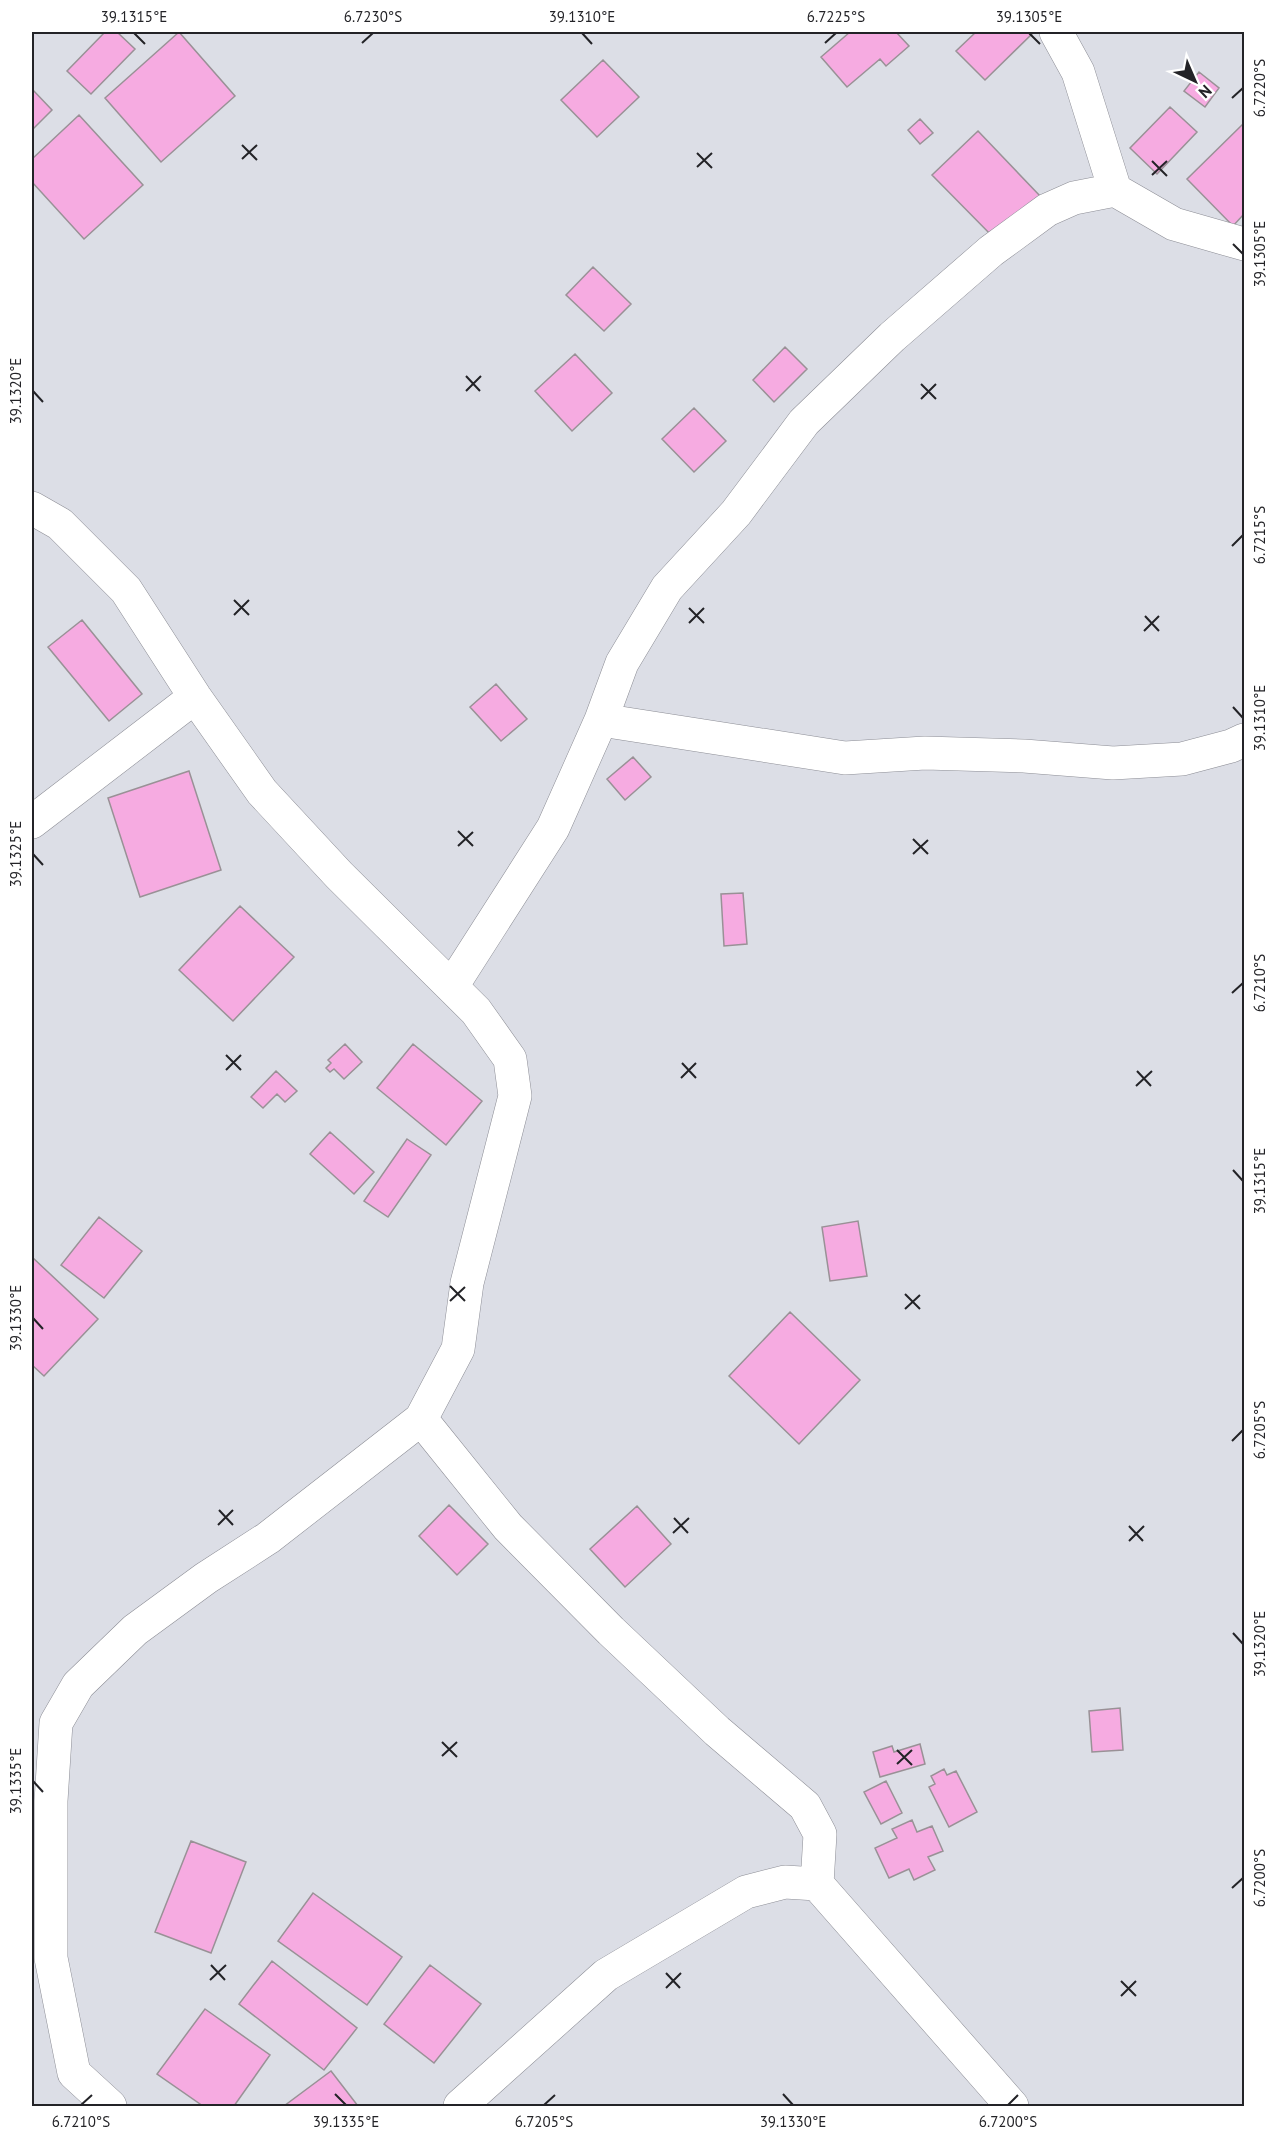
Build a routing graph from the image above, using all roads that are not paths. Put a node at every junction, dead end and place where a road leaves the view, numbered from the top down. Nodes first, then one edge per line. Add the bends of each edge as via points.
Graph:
1 (1056, 32) edge
2 (1115, 190) junction
3 (1245, 244) edge
4 (32, 508) edge
5 (195, 698) junction
6 (601, 720) junction
7 (1245, 740) edge
8 (32, 822) edge
9 (452, 986) junction
10 (421, 1419) junction
11 (817, 1884) junction
12 (110, 2106) edge
13 (460, 2106) edge
14 (1012, 2106) edge

1 - 2 street via 1078,72
2 - 3 street via 1174,224
2 - 6 street via 1074,198 1047,210 991,251 892,337 804,422 736,513 667,588 622,663
4 - 5 street via 60,524 126,590
5 - 8 street
5 - 9 street via 262,792 339,875
6 - 7 street via 845,758 925,753 1113,763 1182,759
6 - 9 street via 553,828
9 - 10 street via 476,1011 510,1059 515,1096 467,1283 458,1349
10 - 11 street via 508,1527 717,1731 804,1806 820,1834
10 - 12 street via 268,1538 135,1630 78,1685 56,1724 51,1801 51,1958 74,2073
11 - 13 street via 785,1881 746,1892 606,1975
11 - 14 street

